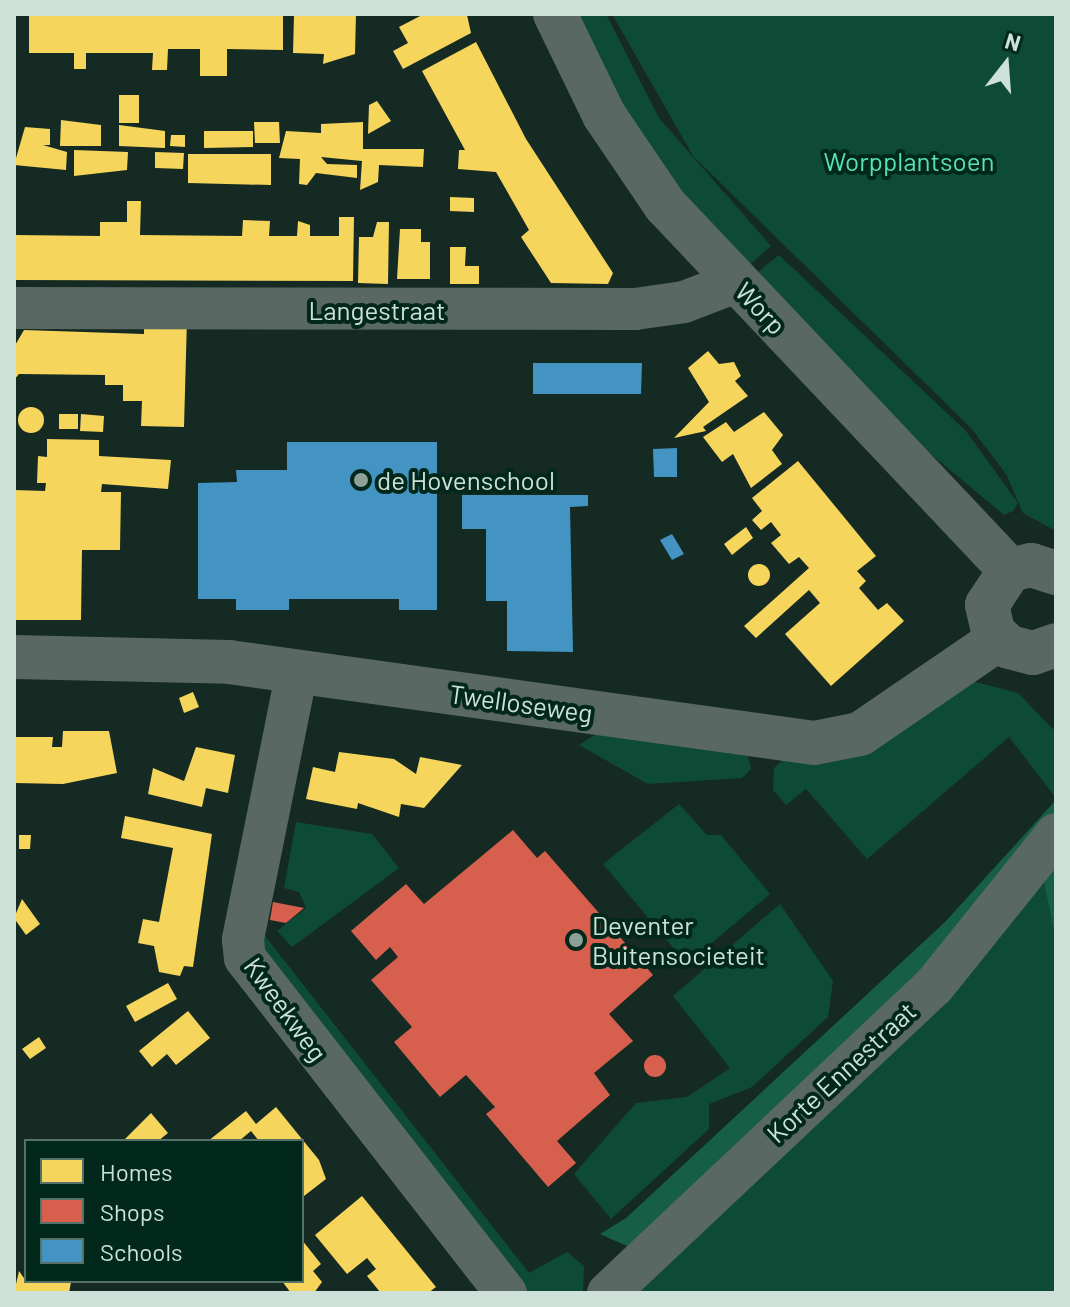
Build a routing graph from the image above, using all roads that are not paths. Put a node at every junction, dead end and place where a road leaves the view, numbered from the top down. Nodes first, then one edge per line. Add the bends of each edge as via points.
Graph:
1 (555, 14) edge
2 (736, 282) junction
3 (14, 308) edge
4 (1010, 570) junction
5 (1056, 573) edge
6 (999, 639) junction
7 (1056, 645) edge
8 (14, 657) edge
9 (297, 671) junction
10 (1056, 834) edge
11 (506, 1293) edge
12 (608, 1293) edge

1 - 2 street, Worp via 628,156
2 - 3 street, Langestraat via 684,302 635,309
2 - 4 street, Worp
4 - 5 street via 1031,565
4 - 6 street via 987,605
6 - 7 street via 1033,653
6 - 9 street, Twelloseweg via 860,734 814,743
8 - 9 street, Twelloseweg
9 - 11 street, Kweekweg via 244,931 245,958
10 - 12 street, Korte Ennestraat via 934,986

